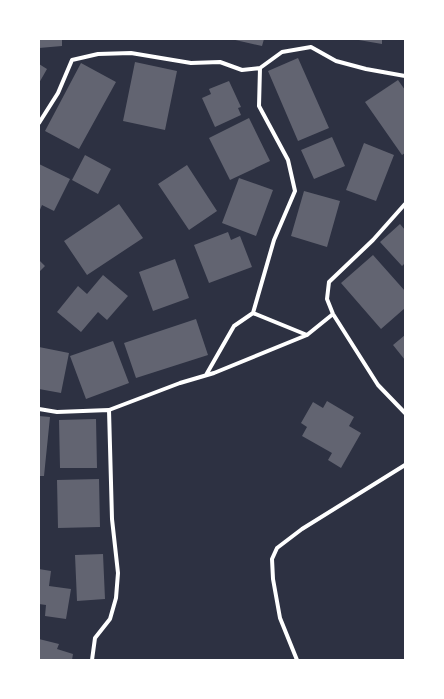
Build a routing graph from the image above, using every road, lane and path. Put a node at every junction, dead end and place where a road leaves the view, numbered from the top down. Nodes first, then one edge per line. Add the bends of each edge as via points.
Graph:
1 (260, 68) junction
2 (405, 76) edge
3 (39, 123) edge
4 (405, 204) edge
5 (253, 313) junction
6 (333, 314) junction
7 (307, 335) junction
8 (206, 375) junction
9 (39, 409) edge
10 (109, 410) junction
11 (405, 413) edge
12 (405, 465) edge
13 (92, 660) edge
14 (297, 660) edge

1 - 2 street via 282,52 312,47 336,61
1 - 3 street via 242,70 220,62 191,63 131,53 91,55 72,60 58,93
1 - 5 street via 259,106 288,160 295,192 274,240
4 - 6 street via 373,240 329,282 327,299
5 - 7 street
5 - 8 street via 234,326
6 - 7 street
6 - 11 street via 378,384
7 - 8 street
8 - 10 street
9 - 10 street via 57,412
10 - 13 street via 112,519 118,573 116,598 110,619 95,638
12 - 14 street via 302,529 277,548 272,559 273,579 280,618

